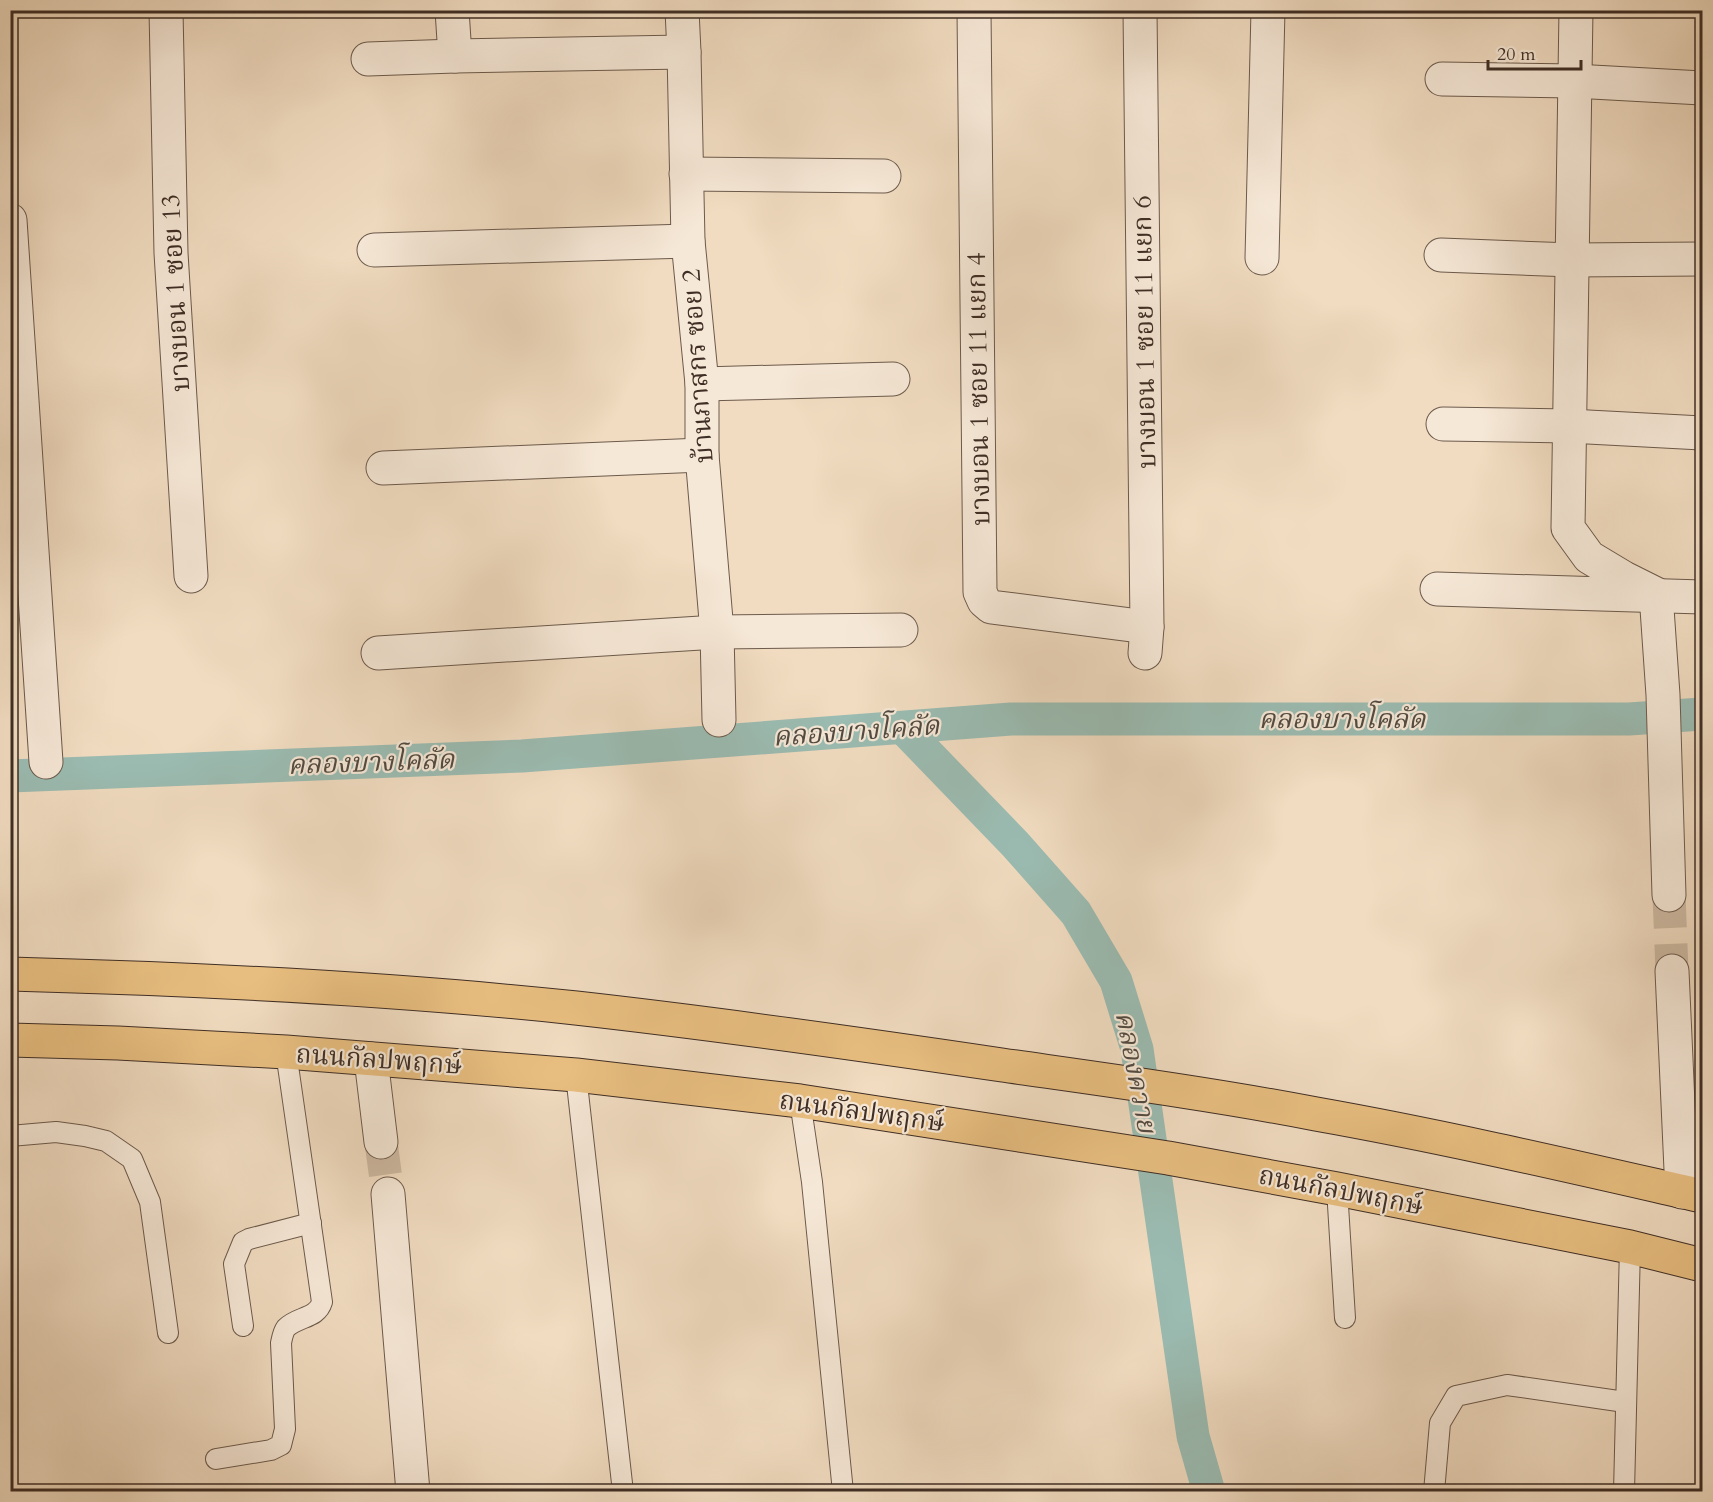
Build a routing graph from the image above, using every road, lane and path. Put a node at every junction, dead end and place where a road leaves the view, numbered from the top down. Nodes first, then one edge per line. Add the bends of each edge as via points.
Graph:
1 (166, 10) edge
2 (452, 10) edge
3 (682, 10) edge
4 (974, 10) edge
5 (1140, 10) edge
6 (1268, 10) edge
7 (1575, 10) edge
8 (684, 52) junction
9 (455, 56) junction
10 (368, 60) dead end
11 (1442, 79) dead end
12 (1574, 81) junction
13 (1702, 88) edge
14 (686, 174) junction
15 (884, 176) dead end
16 (10, 220) edge
17 (688, 241) junction
18 (374, 250) dead end
19 (1441, 255) dead end
20 (1262, 258) dead end
21 (1572, 260) junction
22 (1702, 260) edge
23 (893, 379) dead end
24 (702, 384) junction
25 (1443, 424) dead end
26 (1569, 426) junction
27 (1702, 433) edge
28 (702, 455) junction
29 (383, 468) dead end
30 (192, 576) dead end
31 (1437, 589) dead end
32 (1656, 594) junction
33 (1702, 597) edge
34 (902, 630) dead end
35 (717, 632) junction
36 (1146, 640) joint
37 (378, 653) dead end
38 (719, 720) dead end
39 (46, 762) dead end
40 (1669, 895) tunnel mouth
41 (1672, 971) tunnel mouth
42 (10, 974) edge
43 (10, 1040) edge
44 (286, 1052) junction
45 (371, 1059) junction
46 (576, 1075) junction
47 (800, 1101) junction
48 (10, 1136) edge
49 (381, 1142) tunnel mouth
50 (1337, 1189) junction
51 (388, 1194) tunnel mouth
52 (1692, 1194) edge
53 (311, 1223) junction
54 (1630, 1247) junction
55 (1702, 1264) edge
56 (1345, 1318) dead end
57 (243, 1326) dead end
58 (168, 1333) dead end
59 (1625, 1402) junction
60 (216, 1459) dead end
61 (413, 1491) edge
62 (623, 1491) edge
63 (843, 1491) edge
64 (1434, 1491) edge
65 (1624, 1491) edge

1 - 30 street, บางบอน 1 ซอย 13 via 171,253
2 - 9 street
3 - 8 street, บ้านภาสกร ซอย 2
4 - 36 street, บางบอน 1 ซอย 11 แยก 4 via 980,592 991,607
5 - 36 street, บางบอน 1 ซอย 11 แยก 6
6 - 20 street
7 - 12 street
8 - 9 street
8 - 14 street, บ้านภาสกร ซอย 2
9 - 10 street
11 - 12 street
12 - 13 street
12 - 21 street
14 - 15 street
14 - 17 street, บ้านภาสกร ซอย 2
16 - 39 street
17 - 18 street
17 - 24 street, บ้านภาสกร ซอย 2
19 - 21 street
21 - 22 street
21 - 26 street
23 - 24 street
24 - 28 street, บ้านภาสกร ซอย 2
25 - 26 street
26 - 27 street
26 - 32 street via 1568,528 1589,557
28 - 29 street
28 - 35 street, บ้านภาสกร ซอย 2
31 - 32 street
32 - 33 street
32 - 40 street
34 - 35 street
35 - 37 street
35 - 38 street, บ้านภาสกร ซอย 2
41 - 52 street
42 - 52 main road via 348,988 772,1031 1315,1113
43 - 44 main road, ถนนกัลปพฤกษ์
44 - 45 main road, ถนนกัลปพฤกษ์
44 - 53 lane
45 - 46 main road, ถนนกัลปพฤกษ์
45 - 49 street
46 - 47 main road, ถนนกัลปพฤกษ์
46 - 62 lane
47 - 50 main road, ถนนกัลปพฤกษ์ via 1168,1158
47 - 63 lane via 812,1182
48 - 58 lane via 56,1132 85,1136 106,1141 132,1160 150,1202
50 - 54 main road, ถนนกัลปพฤกษ์
50 - 56 lane
51 - 61 street
53 - 57 lane via 243,1242 234,1264
53 - 60 lane via 322,1302 319,1310 285,1330 283,1336 285,1429 281,1445
54 - 55 main road, ถนนกัลปพฤกษ์
54 - 59 lane
59 - 64 lane via 1507,1385 1456,1396 1440,1423
59 - 65 lane

